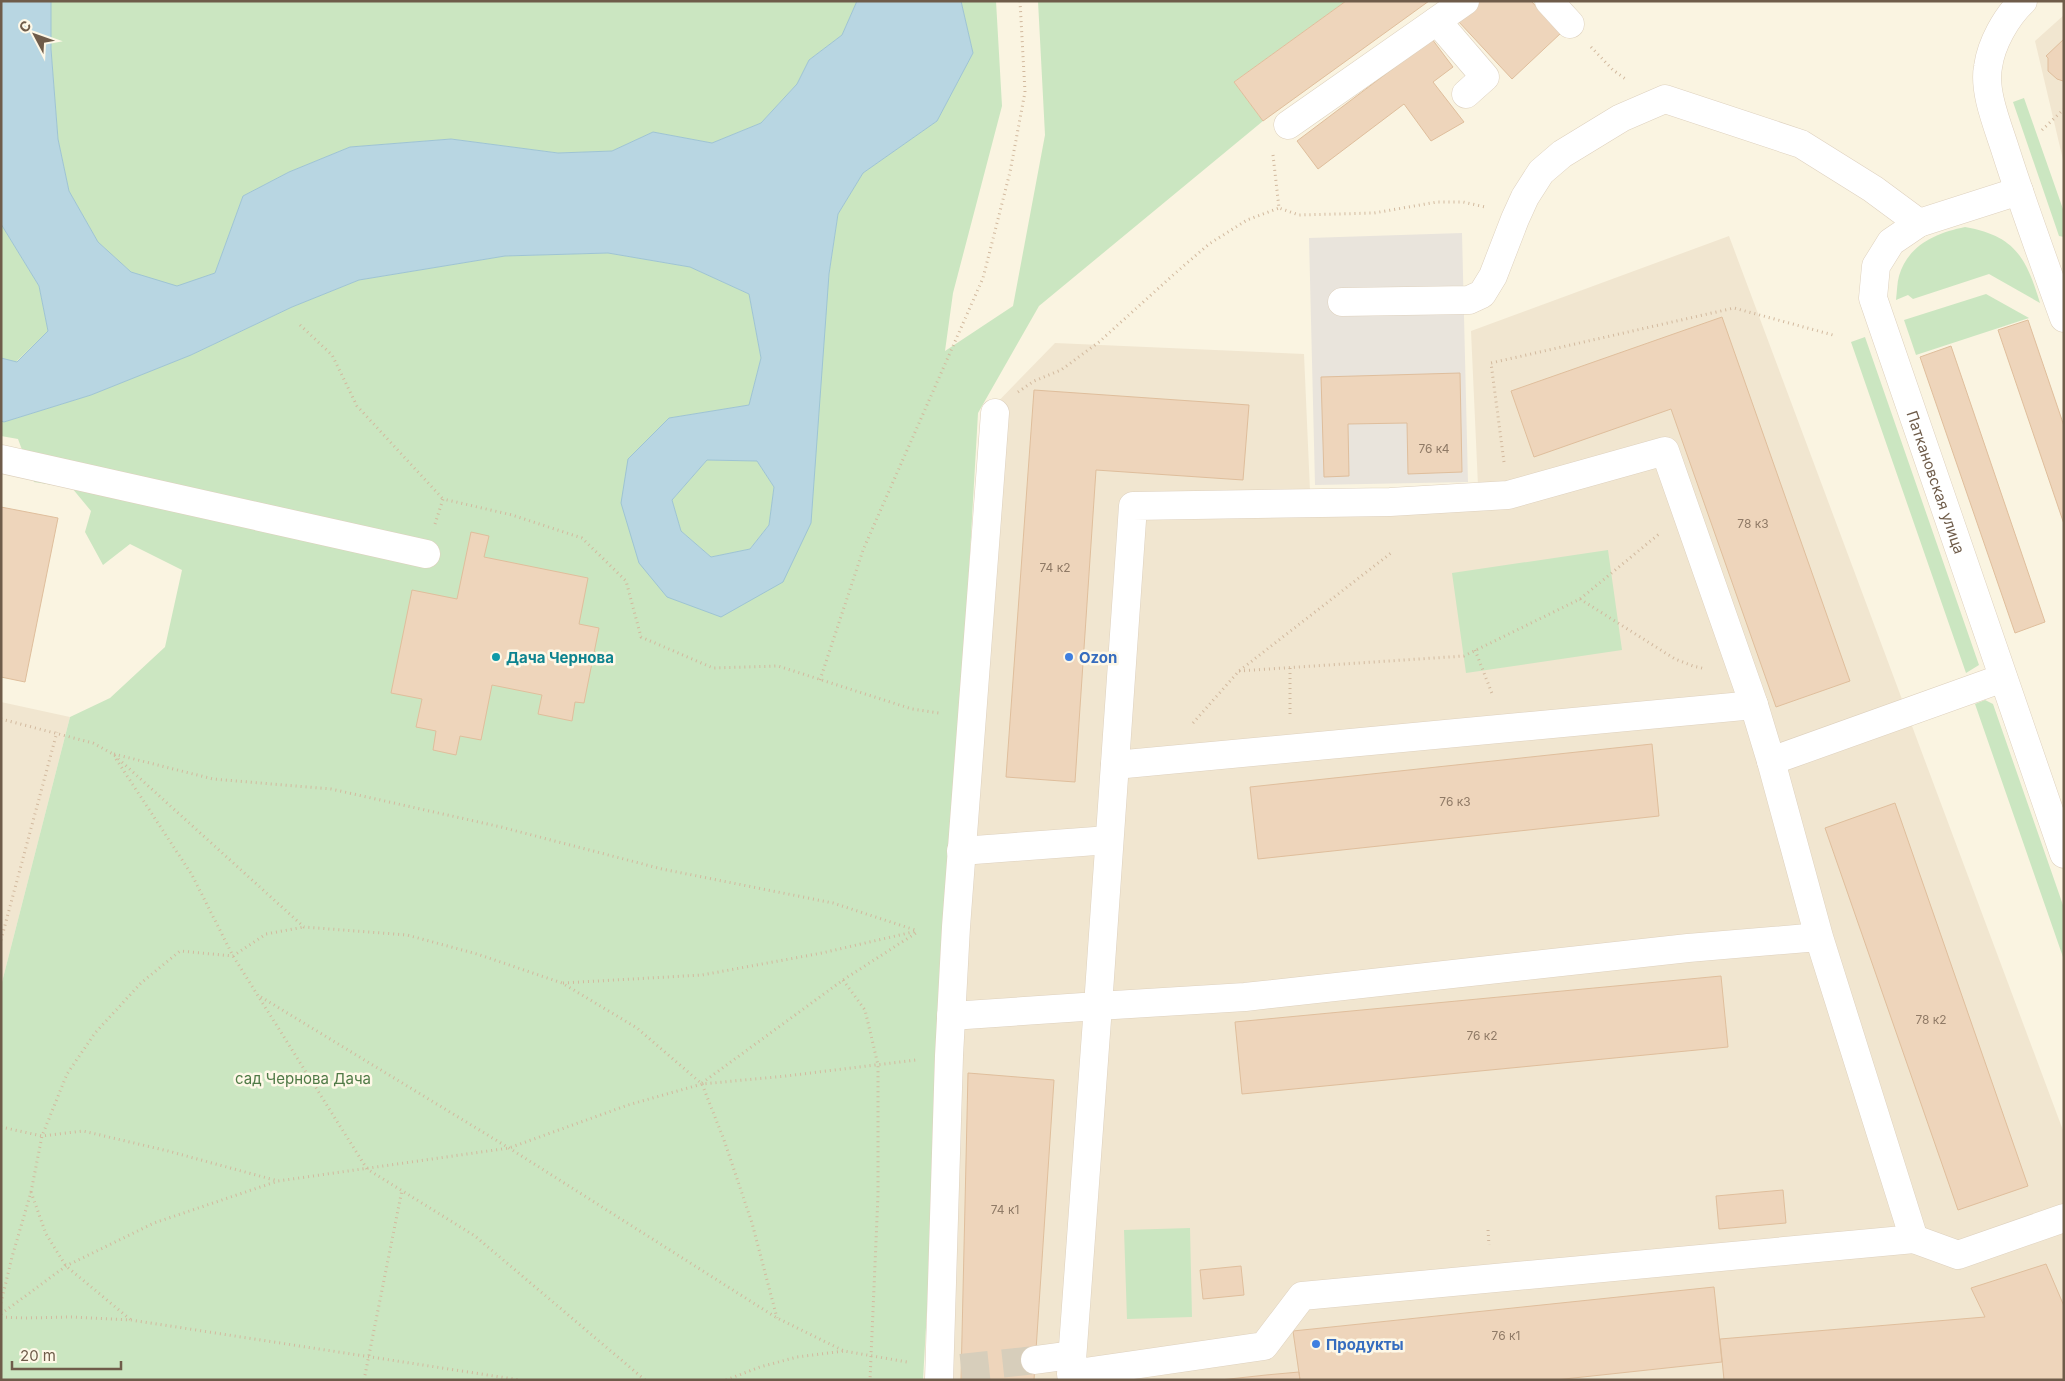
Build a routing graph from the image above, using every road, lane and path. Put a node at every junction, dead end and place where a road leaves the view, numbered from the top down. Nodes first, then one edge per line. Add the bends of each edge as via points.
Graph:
1 (1020, 1) edge
2 (1465, 1) edge
3 (1549, 1) edge
4 (2023, 1) edge
5 (1437, 21) junction
6 (1570, 24) joint
7 (1466, 94) dead end
8 (1665, 99) junction
9 (2064, 109) edge
10 (1288, 125) dead end
11 (2042, 130) dead end
12 (1273, 155) dead end
13 (2019, 191) junction
14 (1279, 208) junction
15 (1515, 219) junction
16 (1919, 223) junction
17 (2054, 256) edge
18 (1342, 302) dead end
19 (2064, 318) edge
20 (300, 325) dead end
21 (1833, 335) dead end
22 (996, 413) joint
23 (1, 459) edge
24 (1508, 495) junction
25 (443, 499) junction
26 (1686, 511) junction
27 (426, 554) joint
28 (1391, 554) dead end
29 (1580, 599) junction
30 (1475, 650) junction
31 (1740, 665) junction
32 (1290, 668) junction
33 (1239, 671) junction
34 (1483, 671) dead end
35 (2003, 678) junction
36 (820, 680) junction
37 (1754, 705) junction
38 (972, 717) junction
39 (1, 719) edge
40 (57, 732) junction
41 (1291, 748) junction
42 (113, 754) junction
43 (1160, 760) junction
44 (1772, 761) junction
45 (1114, 765) junction
46 (1109, 840) junction
47 (961, 851) junction
48 (2064, 854) edge
49 (956, 926) junction
50 (304, 927) junction
51 (918, 931) junction
52 (1819, 937) junction
53 (1, 940) edge
54 (233, 956) junction
55 (843, 980) junction
56 (562, 983) junction
57 (260, 997) junction
58 (1098, 1006) junction
59 (951, 1016) junction
60 (950, 1056) junction
61 (878, 1065) junction
62 (702, 1084) junction
63 (1, 1127) edge
64 (42, 1136) junction
65 (509, 1148) junction
66 (367, 1169) junction
67 (278, 1181) junction
68 (402, 1190) junction
69 (31, 1192) junction
70 (2064, 1218) edge
71 (1914, 1239) junction
72 (66, 1266) junction
73 (1, 1303) edge
74 (1, 1315) edge
75 (777, 1318) junction
76 (132, 1320) junction
77 (844, 1351) junction
78 (872, 1355) junction
79 (1072, 1355) junction
80 (368, 1357) junction
81 (1035, 1360) tunnel mouth
82 (946, 1372) edge
83 (364, 1380) edge
84 (520, 1380) edge
85 (645, 1380) edge
86 (726, 1380) edge
87 (870, 1380) edge

1 - 36 path via 1025,92 1010,172 983,278 863,550
2 - 5 street
3 - 6 street
4 - 13 street via 2013,10 1987,68 1990,101
5 - 7 street via 1485,77
5 - 10 street
6 - 8 path via 1613,70 1644,92
8 - 15 street via 1621,118 1562,154 1541,172
8 - 16 street via 1800,144 1873,189
9 - 11 path
12 - 14 path
13 - 16 street, Паткановская улица
13 - 17 street
14 - 15 path via 1299,215 1374,213 1437,202 1463,202
14 - 22 path via 1247,220 1210,244 1099,342 1061,370 1019,391
15 - 18 street via 1493,276 1482,294 1469,300
16 - 35 street, Паткановская улица via 1891,242 1876,266 1873,298
17 - 19 street
20 - 25 path via 332,354 357,406
21 - 24 path via 1734,308 1491,363
22 - 38 street
23 - 27 street
24 - 26 street via 1665,451
24 - 45 street via 1390,502 1133,506
25 - 27 path
25 - 36 path via 512,515 582,538 626,581 641,637 713,668 778,666
26 - 29 path
26 - 31 street
28 - 33 path
29 - 30 path
29 - 31 path via 1675,659 1712,670
30 - 32 path via 1464,656
30 - 34 path
31 - 37 street
32 - 33 path
32 - 41 path
33 - 43 path
35 - 44 street
35 - 48 street, Паткановская улица
36 - 38 path via 912,709
37 - 41 street
37 - 44 street
38 - 47 street
39 - 40 path
40 - 42 path via 93,743
40 - 53 path
41 - 43 street
42 - 50 path
42 - 51 path via 213,779 331,789 501,827 662,869 833,903
42 - 54 path via 192,875
43 - 45 street
44 - 52 street
45 - 46 street
46 - 47 street
46 - 58 street
47 - 49 street
49 - 51 path
49 - 59 street
50 - 54 path via 266,934
50 - 56 path via 407,935 477,954
51 - 55 path
51 - 56 path via 702,975
52 - 58 street via 1688,948 1246,997
52 - 71 street
54 - 57 path
54 - 64 path via 180,951 141,983 96,1033 67,1074
55 - 61 path via 865,1010
55 - 62 path
56 - 62 path via 637,1028
57 - 65 path
57 - 66 path
58 - 59 street
58 - 79 street
59 - 60 street
60 - 61 path
60 - 82 street
61 - 62 path
61 - 78 path via 878,1195
62 - 65 path via 628,1105
62 - 75 path via 752,1223
63 - 64 path
64 - 67 path via 83,1131
64 - 69 path
65 - 66 path
65 - 75 path
66 - 67 path
66 - 68 path
67 - 72 path via 154,1223
68 - 80 path
68 - 85 path via 475,1236
69 - 72 path via 46,1234
69 - 73 path
70 - 71 street via 1958,1255
71 - 79 street via 1302,1296 1264,1346 1071,1374
72 - 74 path
72 - 76 path
74 - 76 path
75 - 77 path
76 - 80 path
77 - 78 path
77 - 86 path via 796,1357
78 - 82 path
78 - 87 path
79 - 81 street
80 - 83 path
80 - 84 path

